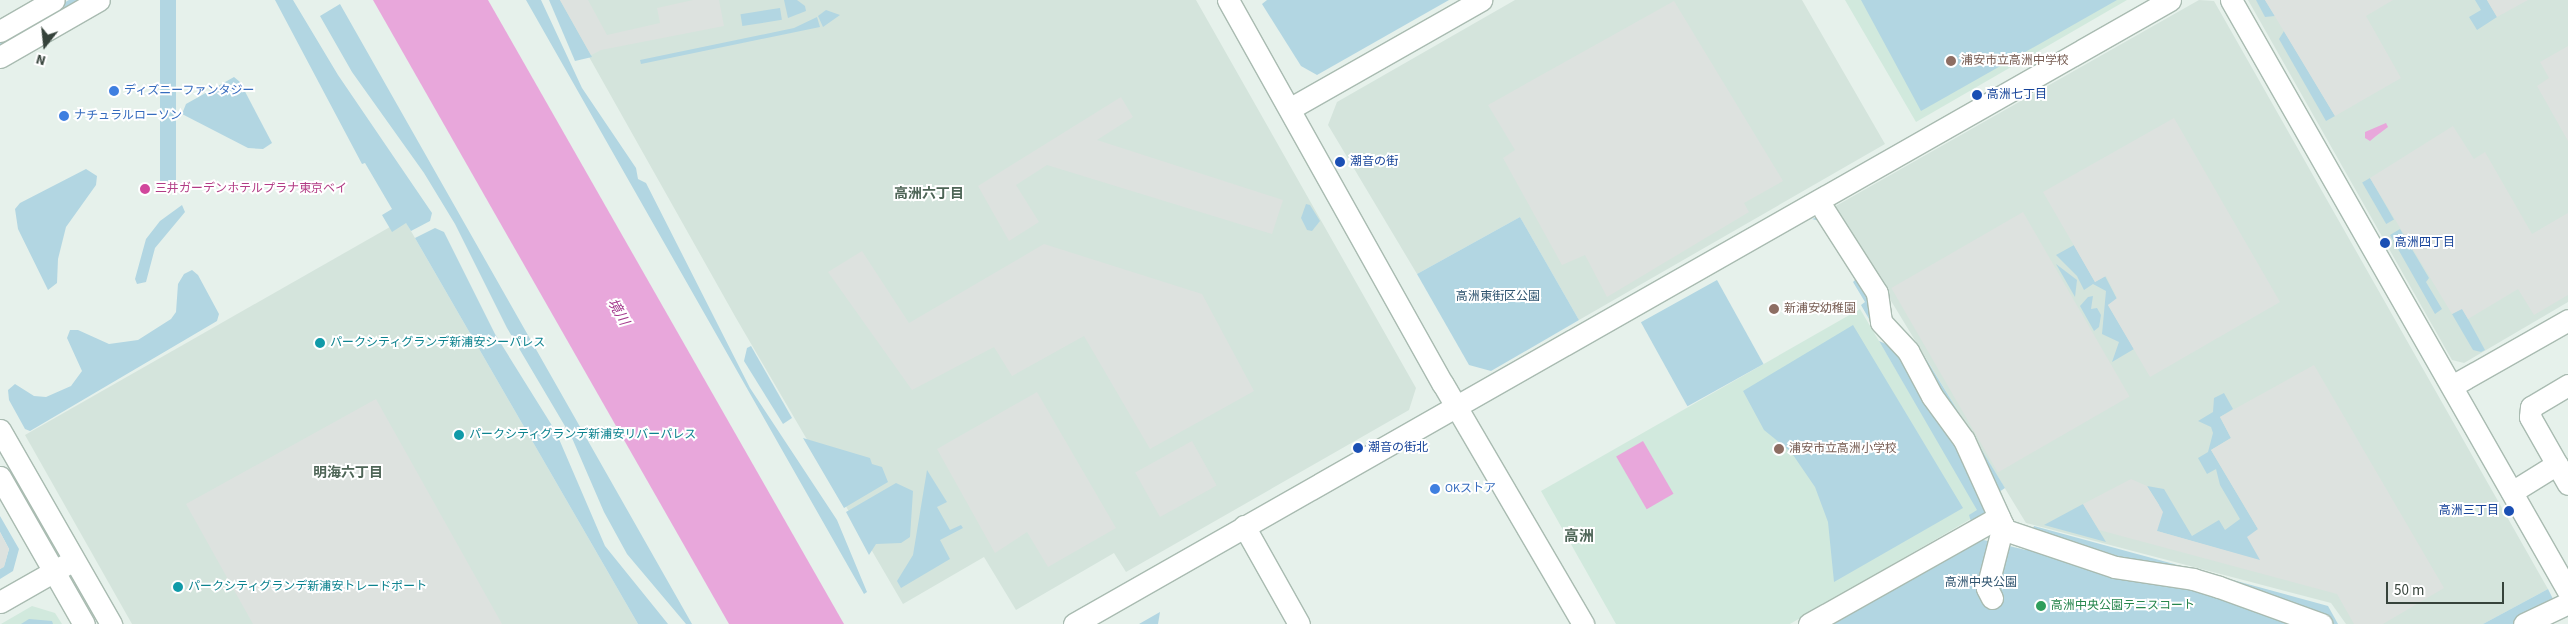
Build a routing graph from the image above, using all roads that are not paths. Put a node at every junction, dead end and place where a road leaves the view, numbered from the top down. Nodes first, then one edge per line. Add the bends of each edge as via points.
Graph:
1 (54, 0) edge
2 (99, 0) edge
3 (1228, 0) edge
4 (1482, 0) edge
5 (2170, 0) edge
6 (2231, 0) edge
7 (0, 31) edge
8 (0, 57) edge
9 (1291, 108) junction
10 (1824, 210) dead end
11 (2568, 320) edge
12 (2568, 385) edge
13 (2452, 386) junction
14 (1456, 406) junction
15 (0, 430) edge
16 (2557, 464) junction
17 (0, 477) edge
18 (2568, 484) edge
19 (2512, 492) junction
20 (2001, 521) junction
21 (1244, 526) junction
22 (73, 559) junction
23 (54, 571) junction
24 (2568, 591) edge
25 (1992, 598) dead end
26 (0, 602) edge
27 (2568, 603) edge
28 (84, 624) edge
29 (111, 624) edge
30 (1074, 624) edge
31 (1299, 624) edge
32 (1583, 624) edge
33 (1809, 624) edge
34 (2321, 624) edge
35 (2524, 624) edge

1 - 7 street
2 - 8 street
3 - 9 street
4 - 9 street
5 - 14 street
6 - 13 street
9 - 14 street
10 - 20 street via 1876,293 1881,322 1908,351 1932,396 1964,440
11 - 13 street
12 - 16 street via 2531,407 2530,417
13 - 19 street
14 - 21 street
14 - 32 street
15 - 22 street
16 - 18 street
16 - 19 street
17 - 23 street
19 - 24 street
20 - 25 street via 1987,588
20 - 33 street
20 - 34 street via 2005,530 2116,567 2193,579
21 - 30 street
21 - 31 street
22 - 23 street
22 - 29 street
23 - 26 street
23 - 28 street
27 - 35 street

